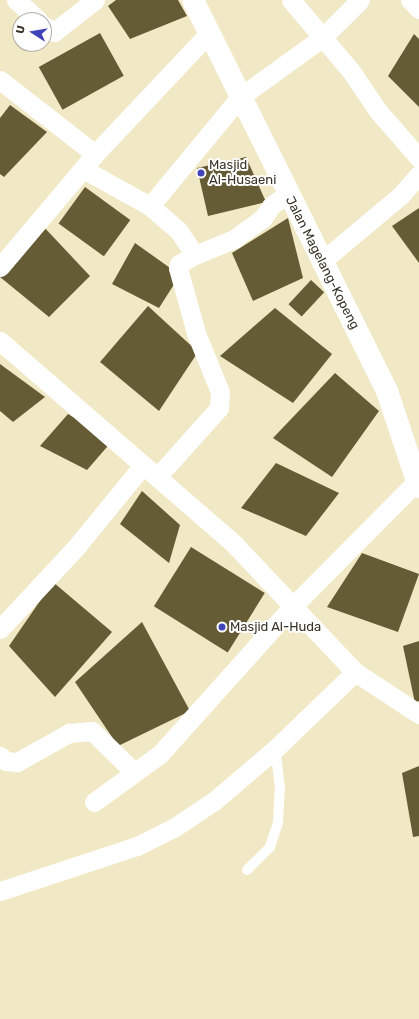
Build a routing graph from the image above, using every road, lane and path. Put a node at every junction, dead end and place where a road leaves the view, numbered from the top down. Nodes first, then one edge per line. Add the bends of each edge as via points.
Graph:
1 (16, 0) edge
2 (95, 0) edge
3 (193, 0) edge
4 (290, 0) edge
5 (360, 0) edge
6 (410, 0) edge
7 (419, 9) edge
8 (29, 12) edge
9 (52, 31) edge
10 (209, 33) junction
11 (323, 37) junction
12 (0, 80) edge
13 (240, 97) junction
14 (95, 154) junction
15 (419, 158) edge
16 (82, 169) junction
17 (419, 174) edge
18 (287, 194) junction
19 (150, 206) junction
20 (195, 255) junction
21 (322, 262) junction
22 (0, 267) edge
23 (0, 341) edge
24 (151, 471) junction
25 (418, 482) edge
26 (292, 607) junction
27 (0, 629) edge
28 (355, 672) junction
29 (419, 714) edge
30 (276, 749) junction
31 (0, 756) edge
32 (134, 772) junction
33 (94, 802) dead end
34 (247, 870) dead end
35 (0, 891) edge

1 - 8 street
2 - 9 street via 54,32
3 - 10 main road, Jalan Magelang-Kopeng
4 - 11 street
5 - 11 street
6 - 7 street
10 - 13 main road, Jalan Magelang-Kopeng
10 - 14 street
11 - 13 street
11 - 15 street via 351,71 378,111
12 - 14 street
13 - 18 main road, Jalan Magelang-Kopeng
13 - 19 street
14 - 16 street
16 - 19 street
16 - 22 street
17 - 21 street via 401,195
18 - 20 street via 271,206 263,218 234,240
18 - 21 main road, Jalan Magelang-Kopeng
19 - 20 street via 178,230
20 - 24 street via 179,264 178,268 196,333 220,392 219,408
21 - 25 main road, Jalan Magelang-Kopeng via 387,391
23 - 24 street
24 - 26 street via 234,544
24 - 27 street
25 - 26 street
26 - 28 street
26 - 32 street via 160,754
28 - 29 street
28 - 30 street
30 - 34 lane via 280,788 278,823 270,847
30 - 35 street via 214,801 175,827 136,846
31 - 32 street via 6,761 17,762 69,733 92,731
32 - 33 street

